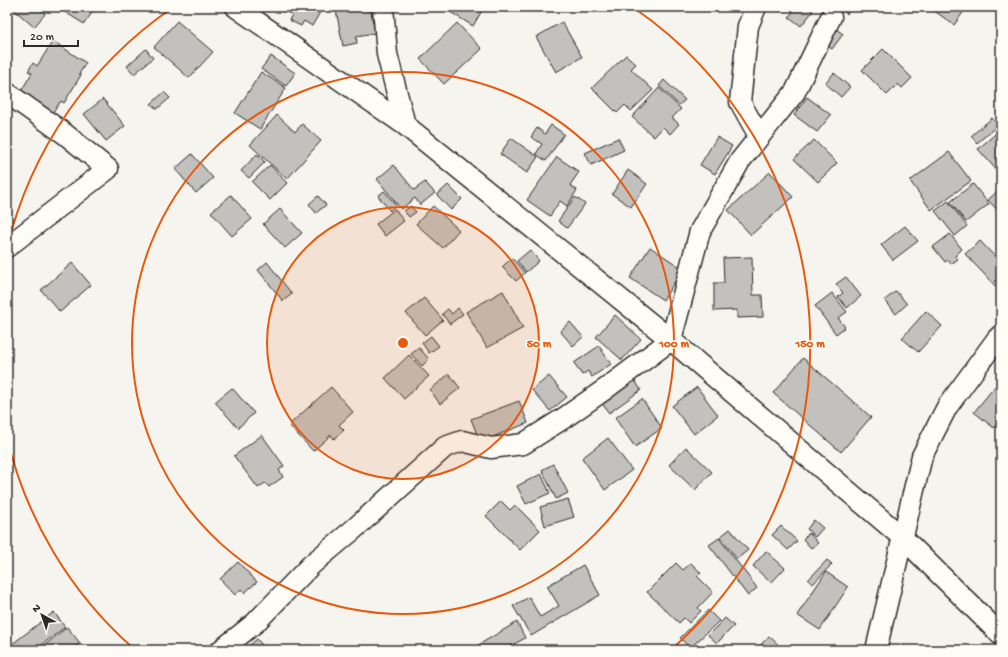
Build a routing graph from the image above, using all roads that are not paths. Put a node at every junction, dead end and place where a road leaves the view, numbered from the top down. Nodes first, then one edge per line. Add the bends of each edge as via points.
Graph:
1 (236, 7) edge
2 (383, 7) edge
3 (756, 7) edge
4 (831, 17) dead end
5 (7, 93) edge
6 (405, 125) junction
7 (759, 136) junction
8 (7, 247) edge
9 (1001, 335) edge
10 (671, 340) junction
11 (903, 538) junction
12 (1001, 635) edge
13 (220, 650) edge
14 (876, 650) edge

1 - 6 street
2 - 6 street via 387,54
3 - 7 street via 748,26 740,102
4 - 7 street via 795,92
5 - 8 street via 65,134 108,170
6 - 10 street
7 - 10 street via 740,160 700,230
9 - 11 street via 947,407 922,456
10 - 11 street
10 - 13 street via 604,390 523,444 491,448 462,441 445,447 312,565 255,623
11 - 12 street
11 - 14 street

